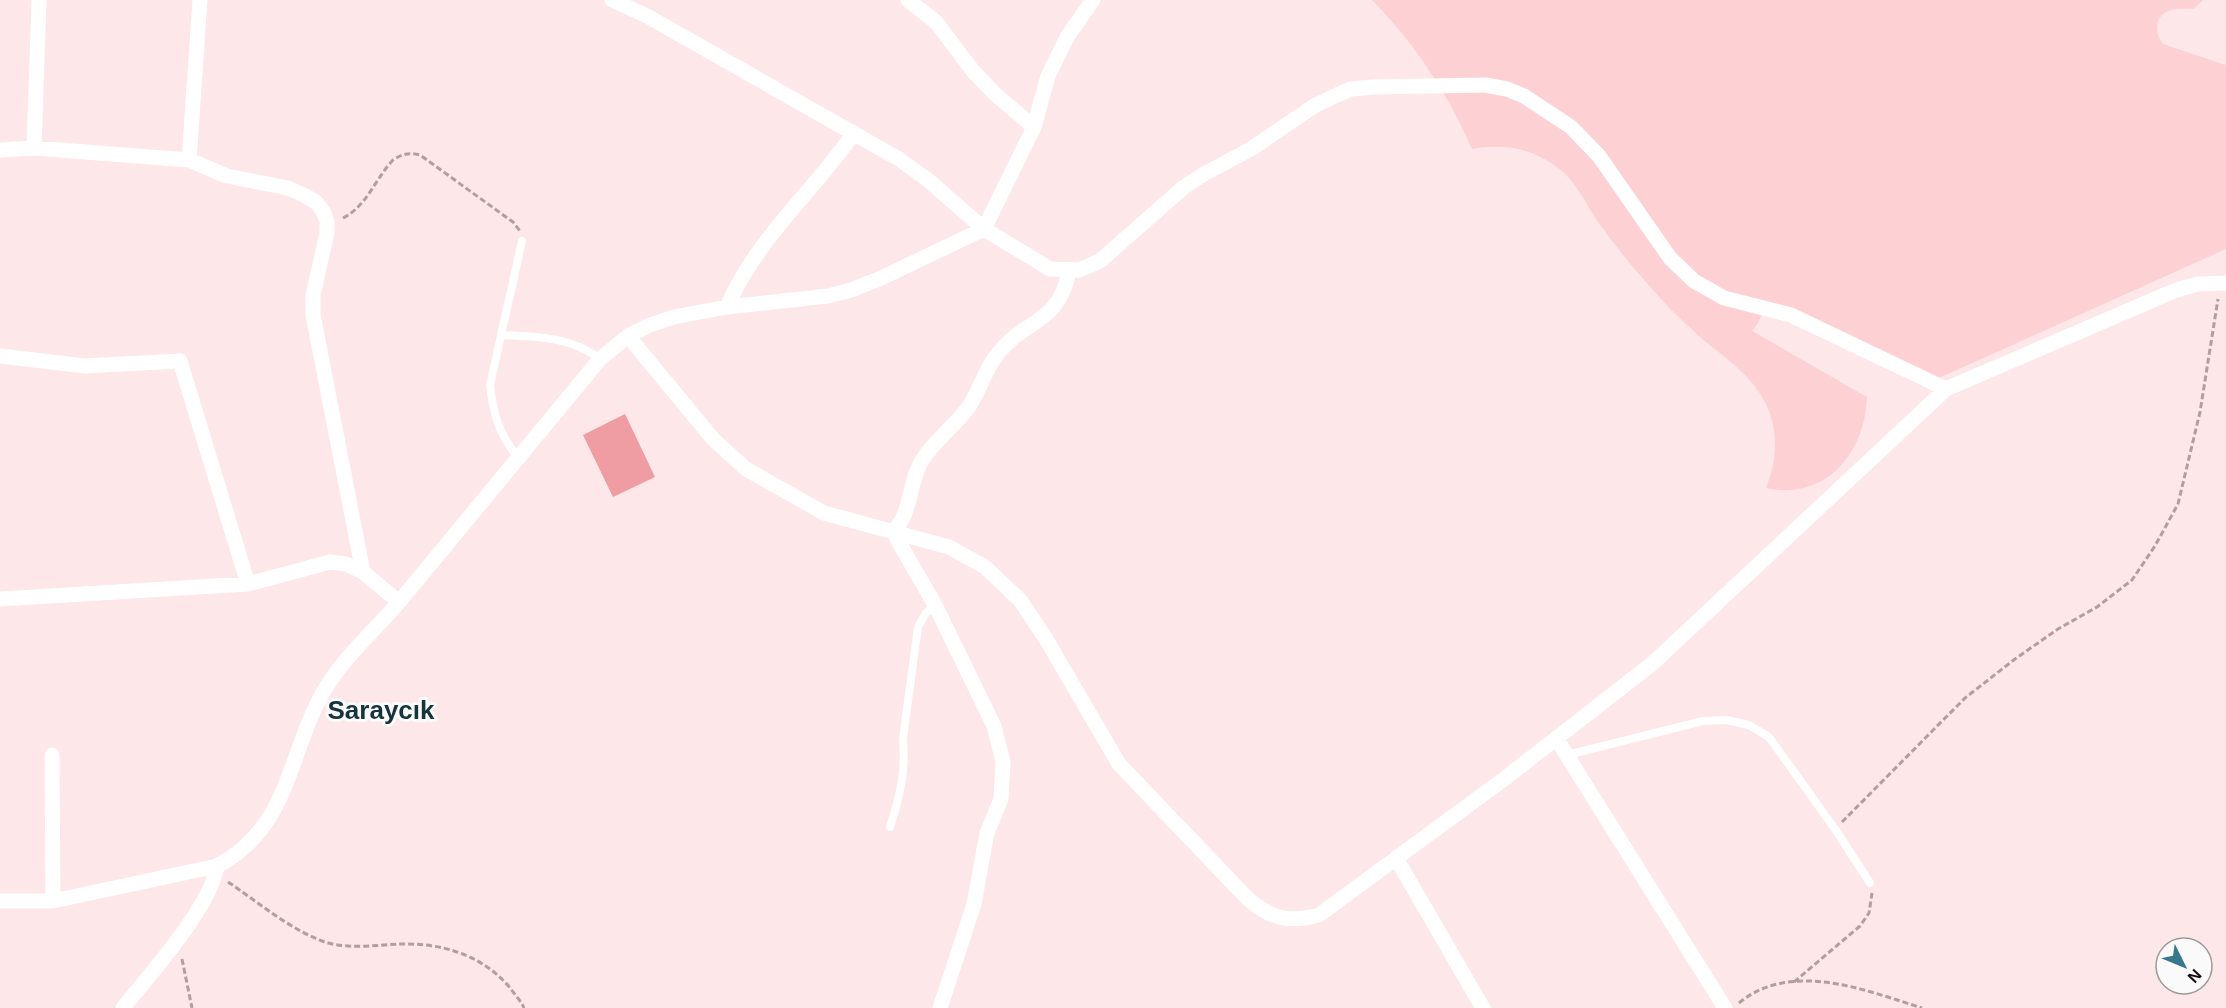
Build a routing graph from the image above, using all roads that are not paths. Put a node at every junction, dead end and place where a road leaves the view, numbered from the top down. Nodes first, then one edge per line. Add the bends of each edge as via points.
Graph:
1 (39, 0) edge
2 (200, 0) edge
3 (612, 0) edge
4 (908, 0) edge
5 (1093, 0) edge
6 (1034, 127) junction
7 (854, 133) junction
8 (34, 148) junction
9 (0, 150) edge
10 (189, 160) junction
11 (984, 229) junction
12 (522, 241) road end
13 (1069, 272) junction
14 (2224, 283) edge
15 (728, 307) junction
16 (501, 335) junction
17 (628, 336) junction
18 (0, 356) edge
19 (600, 359) junction
20 (1946, 389) junction
21 (519, 457) junction
22 (893, 532) junction
23 (363, 572) junction
24 (248, 584) junction
25 (0, 599) edge
26 (399, 602) junction
27 (935, 605) junction
28 (1556, 738) junction
29 (52, 755) dead end
30 (1567, 755) junction
31 (890, 827) dead end
32 (1396, 858) junction
33 (216, 869) junction
34 (1870, 883) road end
35 (0, 900) edge
36 (53, 901) junction
37 (123, 1008) edge
38 (940, 1008) edge
39 (1483, 1008) edge
40 (1725, 1008) edge

1 - 8 street
2 - 10 street
3 - 7 street
4 - 6 street via 936,22 995,94
5 - 6 street via 1067,37 1048,76
6 - 11 street
7 - 11 street via 928,180
7 - 15 street via 760,248
8 - 9 street
8 - 10 street
10 - 23 street via 227,176 288,188 317,203 324,213 327,233 313,294 313,315
11 - 13 street via 1050,269
11 - 15 street via 850,290
12 - 16 lane
13 - 20 street via 1100,261 1184,187 1327,99 1373,87 1485,85 1507,88 1524,96 1571,127 1599,156 1670,258 1701,285 1732,301 1791,315
13 - 22 street via 1057,305 998,353 970,404 925,455 905,516
14 - 20 street via 2197,284 2174,291
15 - 17 street via 674,317
16 - 19 lane via 560,339
16 - 21 lane via 490,385 492,404 499,428
17 - 19 street
17 - 22 street via 713,439 746,469 824,513
18 - 24 street via 85,366 180,361
19 - 21 street
20 - 28 street via 1653,663
21 - 26 street
22 - 27 street
22 - 32 street via 949,547 985,567 1020,600 1119,764 1262,911 1300,920 1319,915
23 - 24 street via 330,562
23 - 26 street
24 - 25 street
26 - 33 street via 360,643 326,688 310,716 279,803 267,823 240,852
27 - 31 lane via 918,627 903,738 902,787
27 - 38 street via 994,726 1003,762 1001,799 987,833 974,904
28 - 30 street
28 - 32 street
29 - 36 street
30 - 34 lane via 1703,721 1738,721 1749,725 1769,737
30 - 40 street
32 - 39 street
33 - 36 street
33 - 37 street via 210,888 178,940
35 - 36 street

